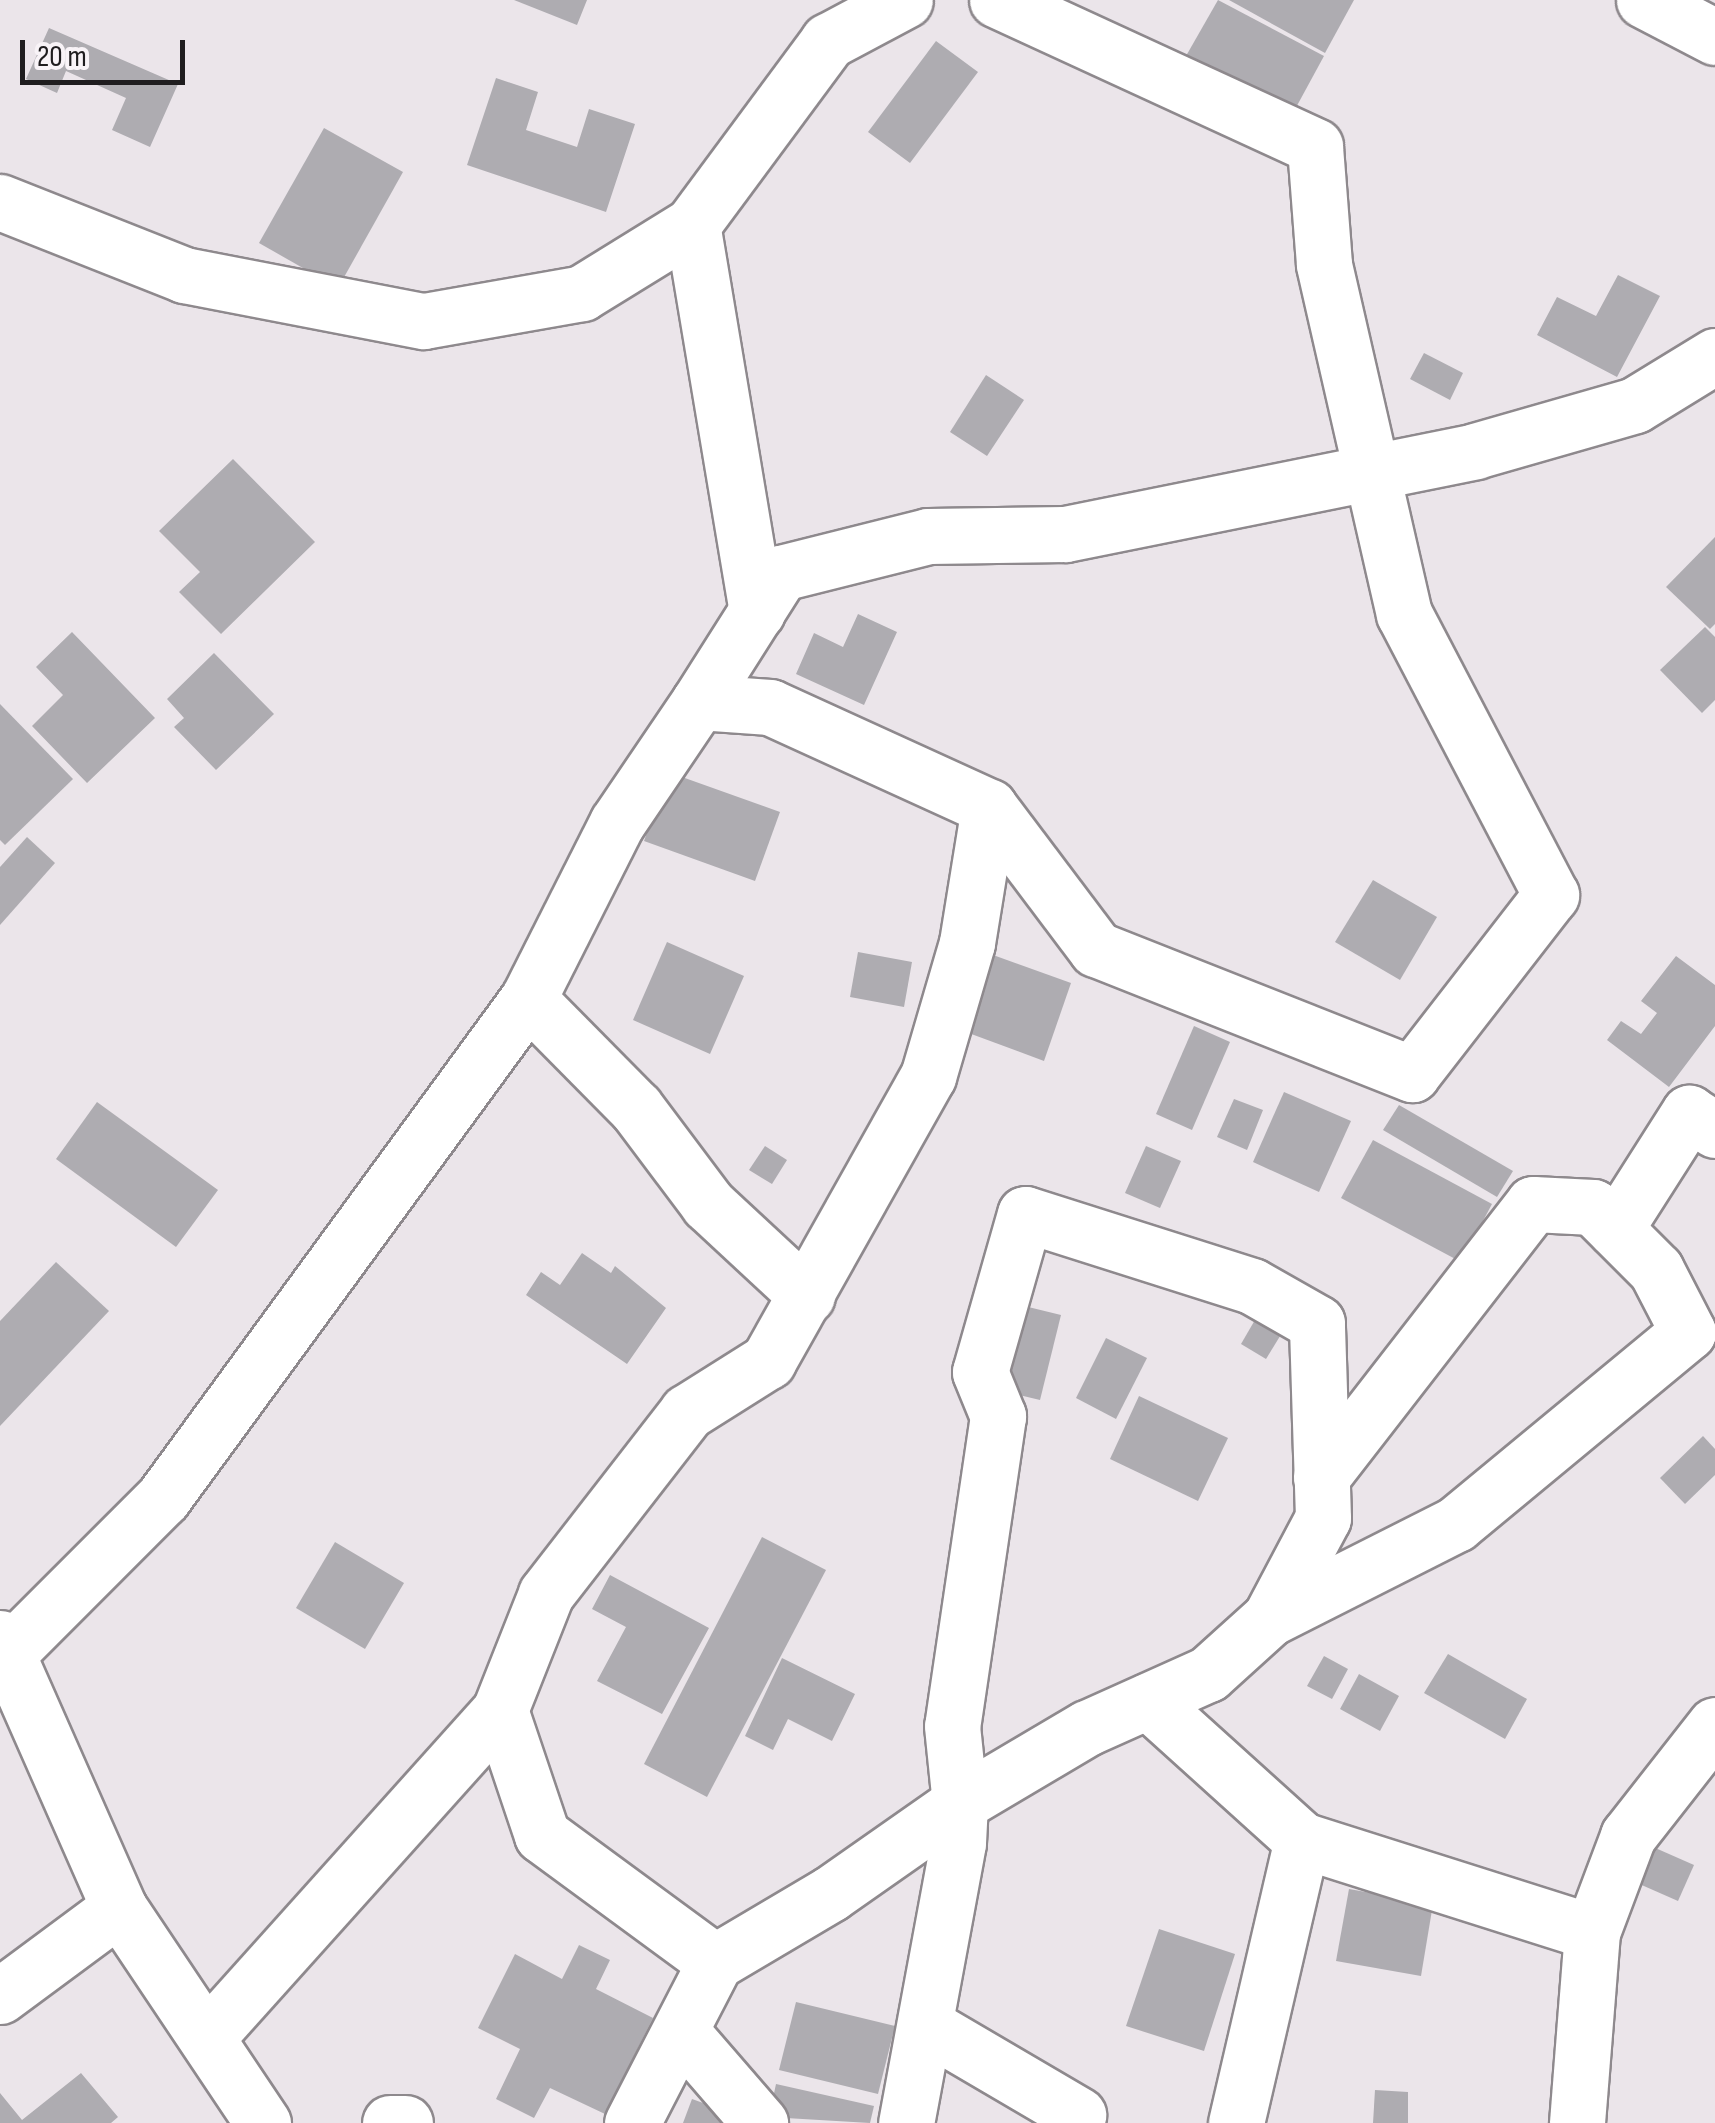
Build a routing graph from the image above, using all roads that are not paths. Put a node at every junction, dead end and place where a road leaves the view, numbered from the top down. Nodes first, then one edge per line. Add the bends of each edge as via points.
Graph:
1 (904, 0) edge
2 (997, 0) edge
3 (1644, 0) edge
4 (1715, 37) edge
5 (0, 202) edge
6 (692, 225) junction
7 (1715, 356) edge
8 (1366, 468) junction
9 (757, 612) junction
10 (699, 702) junction
11 (989, 807) junction
12 (528, 1000) junction
13 (1715, 1130) edge
14 (1615, 1229) junction
15 (807, 1296) junction
16 (1702, 1344) edge
17 (1321, 1477) junction
18 (1270, 1618) junction
19 (4, 1651) edge
20 (1148, 1702) junction
21 (500, 1710) junction
22 (1715, 1725) edge
23 (960, 1803) junction
24 (1302, 1840) junction
25 (120, 1908) junction
26 (1592, 1932) junction
27 (715, 1962) junction
28 (0, 1996) edge
29 (930, 2028) junction
30 (684, 2034) junction
31 (207, 2038) junction
32 (1083, 2120) edge
33 (264, 2123) edge
34 (390, 2123) edge
35 (406, 2123) edge
36 (632, 2123) edge
37 (760, 2123) edge
38 (906, 2123) edge
39 (1236, 2123) edge
40 (1576, 2123) edge

1 - 6 street via 828,41
2 - 8 street via 1315,146 1324,264
3 - 4 street
5 - 6 street via 184,276 424,321 582,293
6 - 9 street
7 - 8 street via 1635,405 1475,451
8 - 9 street via 1065,534 928,536 781,573
8 - 11 street via 1404,614 1551,895 1412,1074 1096,948
9 - 10 street
10 - 11 street via 770,707
10 - 12 street via 617,823
11 - 15 street via 967,942 928,1076
12 - 15 street via 636,1108 708,1204
12 - 19 street via 163,1498
13 - 14 street via 1689,1113
14 - 16 street via 1656,1270
14 - 17 street via 1593,1207 1532,1204
15 - 21 street via 768,1362 687,1412 614,1498 546,1594
16 - 18 street via 1456,1524
17 - 18 street via 1323,1518
17 - 23 street via 1317,1324 1252,1286 1024,1214 980,1372 998,1416 956,1688
18 - 20 street via 1208,1674
19 - 25 street
20 - 23 street
20 - 24 street
21 - 27 street via 542,1835
21 - 31 street
22 - 26 street via 1628,1836
23 - 27 street
23 - 29 street
24 - 26 street
24 - 39 street
25 - 28 street
25 - 31 street
26 - 40 street
27 - 30 street
29 - 32 street
29 - 38 street
30 - 36 street
30 - 37 street
31 - 33 street
34 - 35 street

